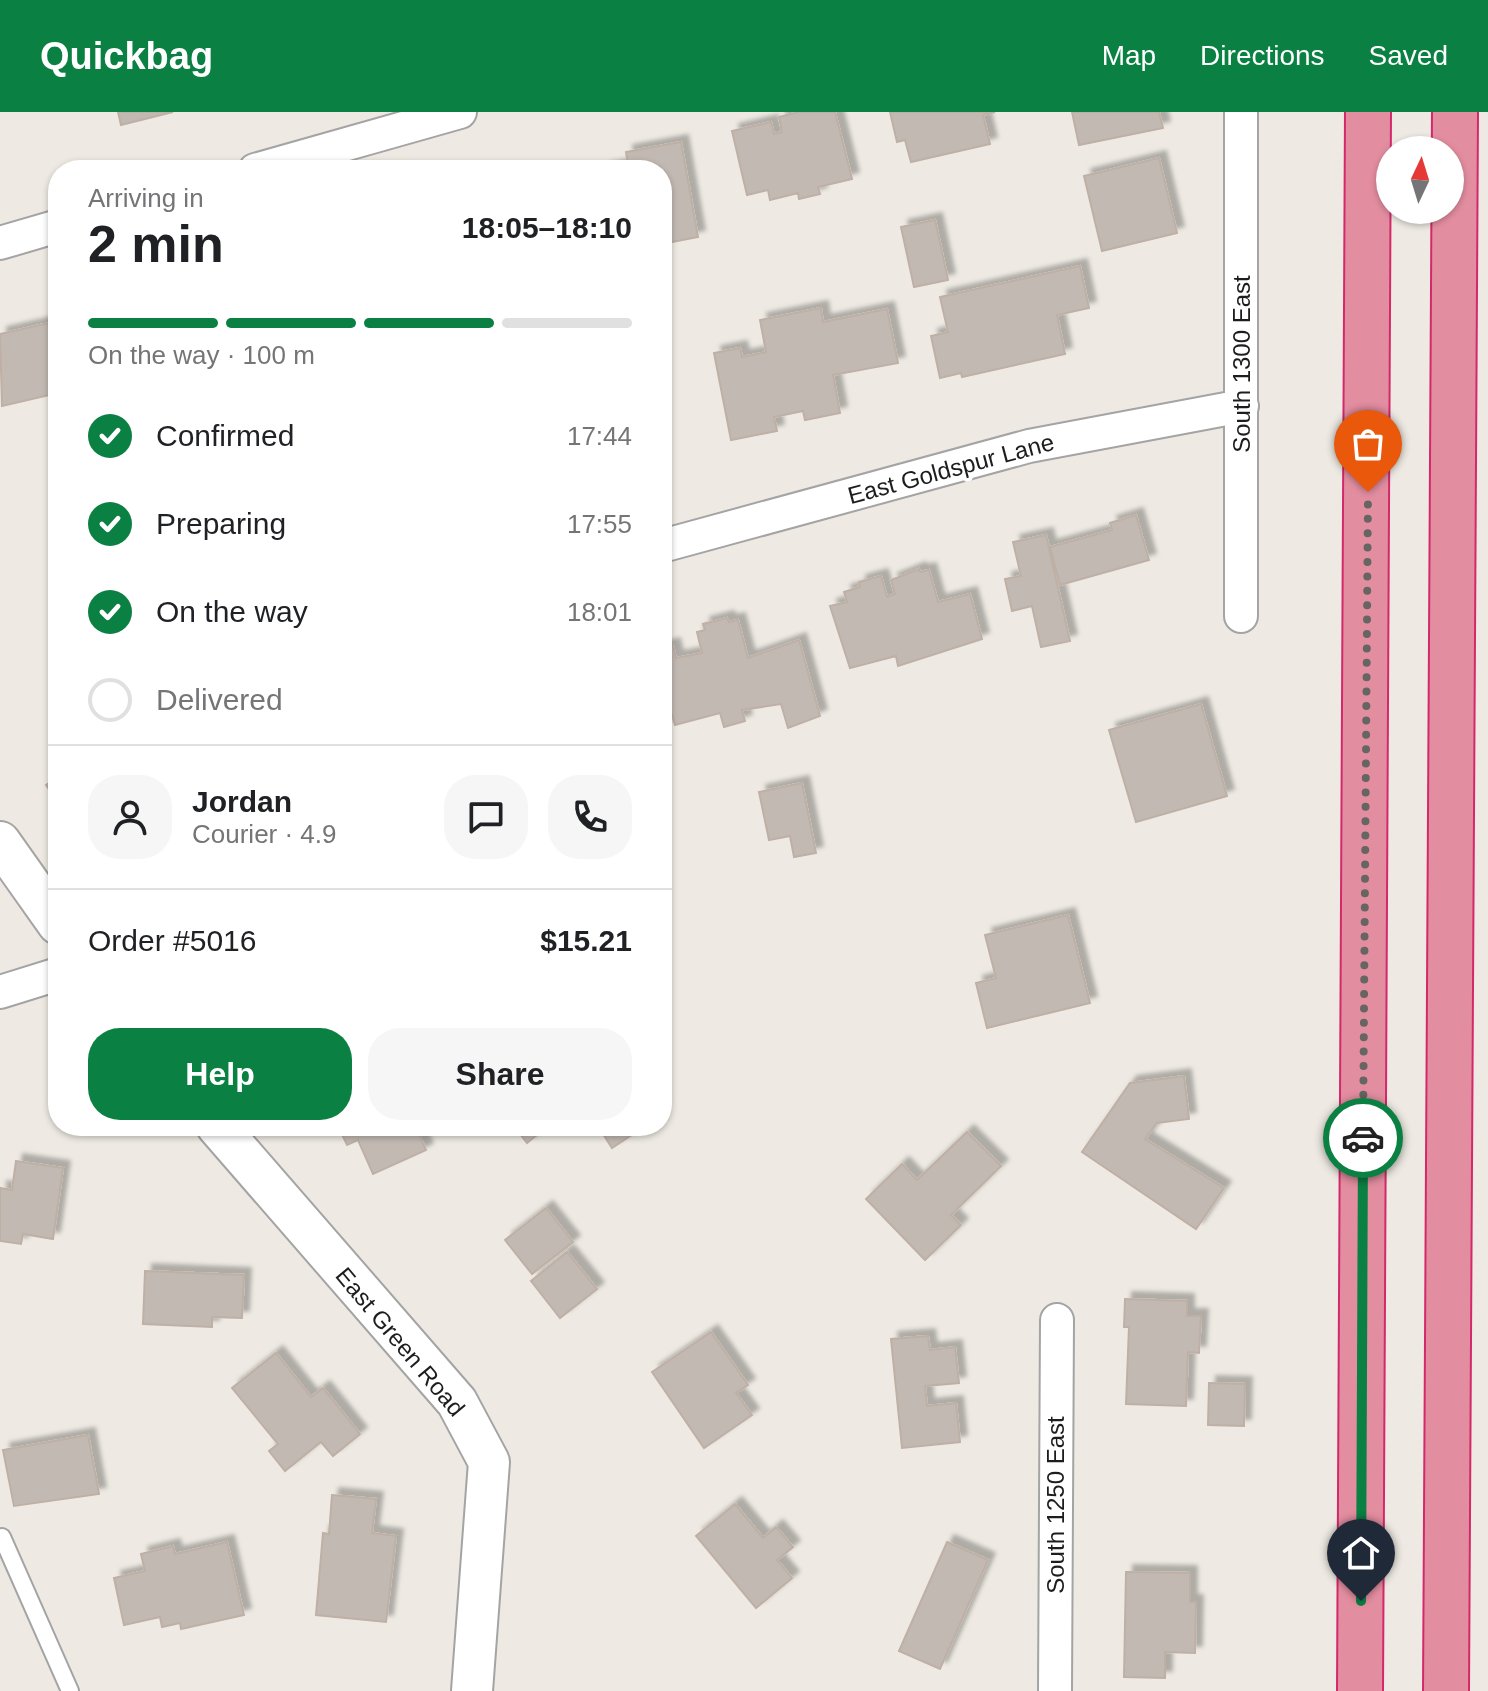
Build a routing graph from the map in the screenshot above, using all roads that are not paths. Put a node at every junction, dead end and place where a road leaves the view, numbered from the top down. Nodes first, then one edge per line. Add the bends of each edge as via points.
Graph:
1 (460, 112) edge
2 (1241, 112) edge
3 (1368, 112) edge
4 (1455, 112) edge
5 (290, 160) edge
6 (48, 229) edge
7 (0, 243) edge
8 (1242, 406) junction
9 (672, 543) edge
10 (1241, 616) dead end
11 (0, 842) edge
12 (48, 910) edge
13 (48, 977) edge
14 (0, 992) edge
15 (226, 1136) edge
16 (1057, 1320) dead end
17 (2, 1537) dead end
18 (70, 1691) edge
19 (472, 1691) edge
20 (1055, 1691) edge
21 (1360, 1691) edge
22 (1446, 1691) edge

1 - 5 street
2 - 8 street, South 1300 East
3 - 21 highway
4 - 22 highway
6 - 7 street
8 - 9 street, East Goldspur Lane via 1029,446
8 - 10 street, South 1300 East
11 - 12 street
13 - 14 street
15 - 19 street, East Green Road via 457,1402 489,1462
16 - 20 street, South 1250 East
17 - 18 lane

